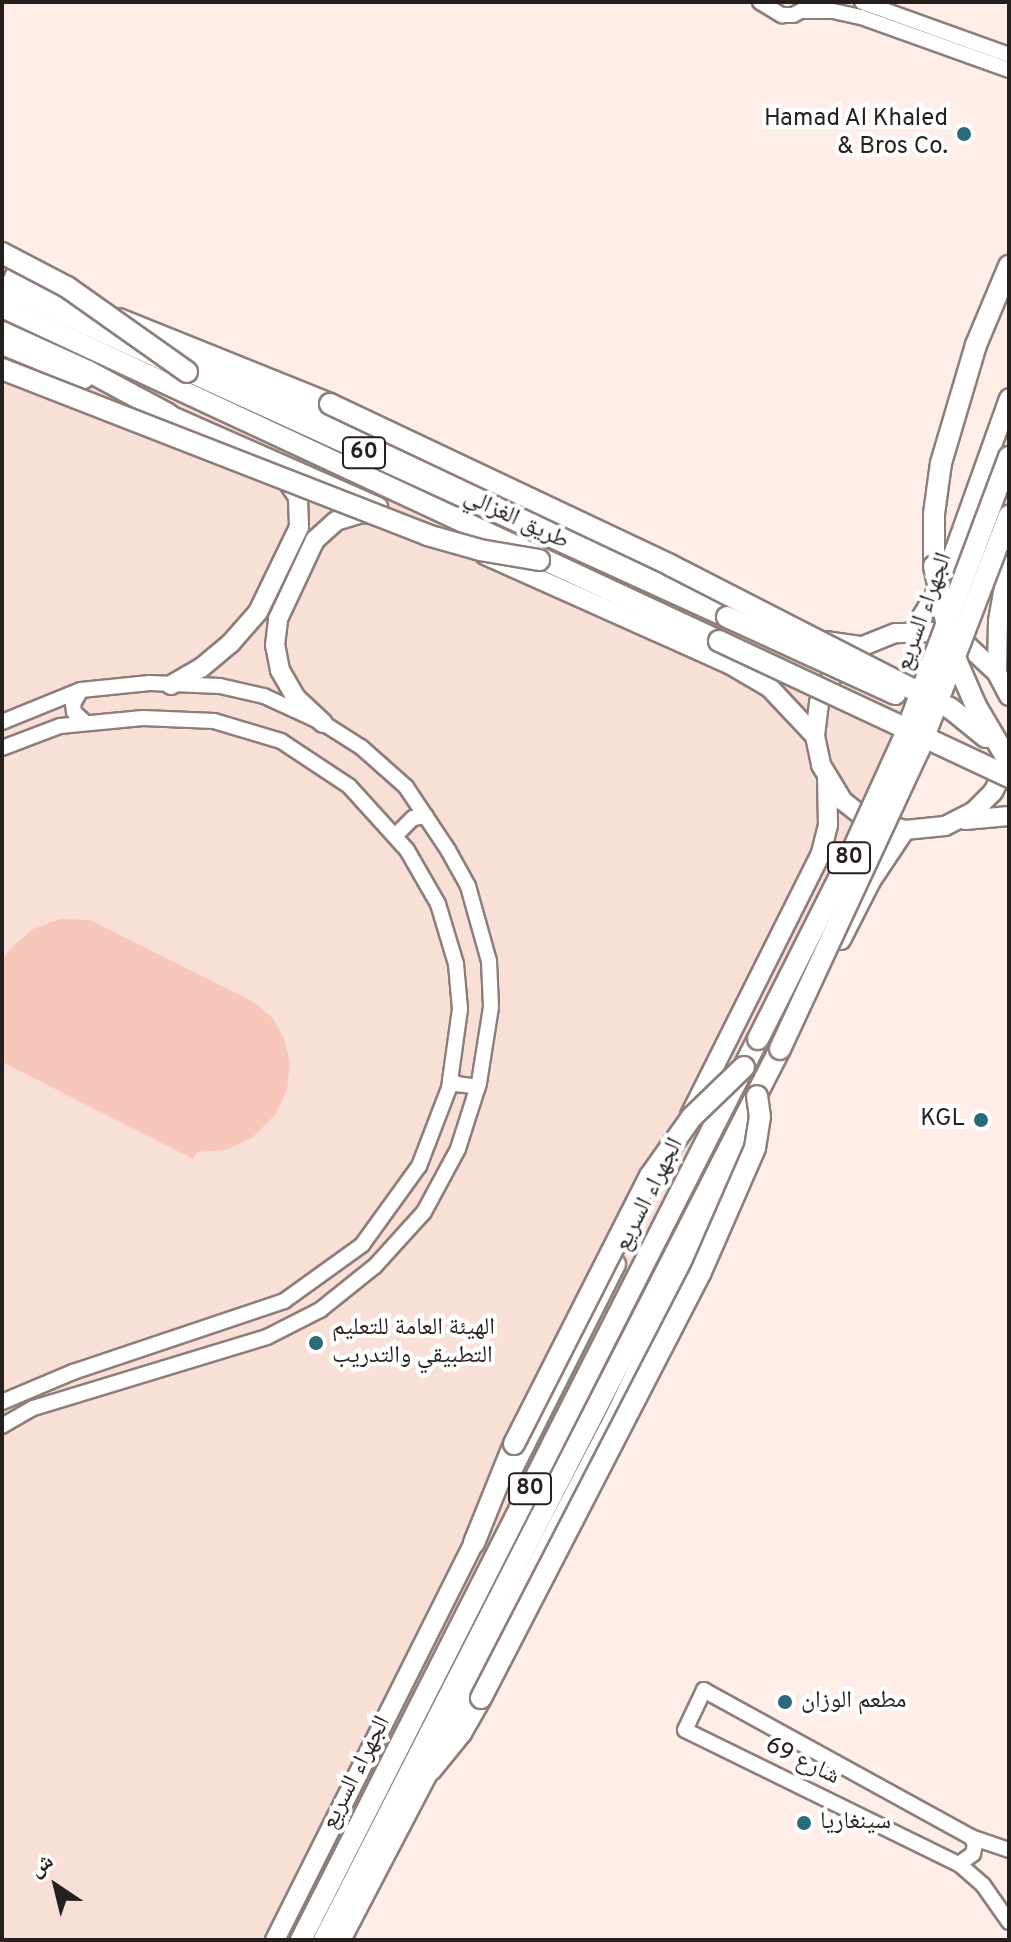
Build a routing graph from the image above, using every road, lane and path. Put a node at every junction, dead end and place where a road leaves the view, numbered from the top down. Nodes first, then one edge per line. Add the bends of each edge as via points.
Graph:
1 (760, 2) edge
2 (862, 2) edge
3 (810, 7) edge
4 (1009, 55) edge
5 (1009, 70) edge
6 (2, 253) edge
7 (1009, 266) edge
8 (6, 278) edge
9 (2, 307) edge
10 (2, 332) edge
11 (2, 345) edge
12 (2, 369) edge
13 (187, 372) junction
14 (1009, 398) edge
15 (168, 414) junction
16 (256, 450) junction
17 (1009, 457) edge
18 (1009, 516) edge
19 (400, 517) junction
20 (1009, 557) edge
21 (539, 560) junction
22 (913, 631) junction
23 (862, 646) junction
24 (997, 673) junction
25 (171, 685) junction
26 (81, 690) junction
27 (1009, 696) edge
28 (86, 723) junction
29 (323, 723) junction
30 (2, 724) edge
31 (815, 736) junction
32 (986, 737) junction
33 (2, 748) edge
34 (1009, 748) edge
35 (1009, 762) edge
36 (1009, 777) edge
37 (827, 778) junction
38 (426, 816) junction
39 (1009, 816) edge
40 (958, 821) junction
41 (905, 830) junction
42 (396, 835) junction
43 (744, 1067) junction
44 (450, 1079) junction
45 (478, 1087) junction
46 (757, 1096) junction
47 (2, 1402) edge
48 (2, 1426) edge
49 (474, 1543) junction
50 (431, 1770) junction
51 (971, 1837) junction
52 (1009, 1850) edge
53 (959, 1864) junction
54 (1009, 1922) edge
55 (275, 1940) edge
56 (301, 1940) edge
57 (324, 1940) edge
58 (341, 1940) edge

1 - 3 street via 782,15
2 - 4 street
3 - 5 street via 861,17
6 - 13 highway, bridge via 67,287
7 - 35 highway, bridge via 954,416 934,514 934,566 944,625 976,706
8 - 13 highway, طريق الغزالي / 60, bridge
8 - 23 main road, طريق الغزالي via 787,632
8 - 32 highway, bridge via 330,404 670,565 950,708
9 - 21 highway, طريق الغزالي / 60, bridge
10 - 15 highway
11 - 15 main road, طريق الغزالي
12 - 21 highway, bridge via 427,535
13 - 32 highway, طريق الغزالي / 60, bridge
14 - 22 main road, الجهراء السريع via 944,580
15 - 16 main road, طريق الغزالي
16 - 19 main road, طريق الغزالي
16 - 25 main road via 298,497 299,527 258,612 230,644
17 - 43 highway, الجهراء السريع / 80, bridge via 905,735
18 - 46 highway, الجهراء السريع / 80, bridge via 893,810
19 - 29 main road via 362,513 336,521 315,540 278,619 275,645 280,670 296,698
19 - 31 main road, طريق الغزالي via 729,664 770,688
20 - 24 main road via 998,621
21 - 36 highway, طريق الغزالي / 60, bridge
22 - 23 main road
22 - 24 main road via 932,632 968,646
23 - 31 main road via 827,685
24 - 27 main road
25 - 26 street
25 - 29 street via 220,686 264,696
26 - 28 street via 73,704
26 - 30 street
28 - 33 street via 60,726
28 - 42 street via 143,718 214,721 281,741 349,786
29 - 38 street via 385,766
30 - 33 street via 7,740
31 - 37 main road
32 - 34 highway, طريق الغزالي / 60, bridge
35 - 40 main road via 993,792
37 - 41 main road via 853,810 878,824
37 - 49 main road, الجهراء السريع via 828,825 821,853
38 - 42 street via 413,818
38 - 45 street via 468,886 489,961 491,1007
39 - 40 main road
40 - 41 main road
41 - 50 main road via 852,918 616,1414
42 - 44 street via 438,904 456,964 460,1009
43 - 49 highway, bridge via 692,1117 656,1166 514,1444
43 - 56 highway, الجهراء السريع / 80
44 - 45 street
44 - 47 street via 419,1166 362,1245 284,1301 73,1372
45 - 48 street via 458,1149 424,1212 375,1266 320,1310 267,1337 33,1408
46 - 50 highway, bridge via 755,1148 700,1274 481,1698
46 - 57 highway, الجهراء السريع / 80
49 - 55 main road, الجهراء السريع
50 - 58 main road
51 - 52 street, شارع 69
51 - 53 street via 973,1854
51 - 53 street, شارع 69 via 704,1690 685,1730
53 - 54 street, شارع 69 via 983,1885

